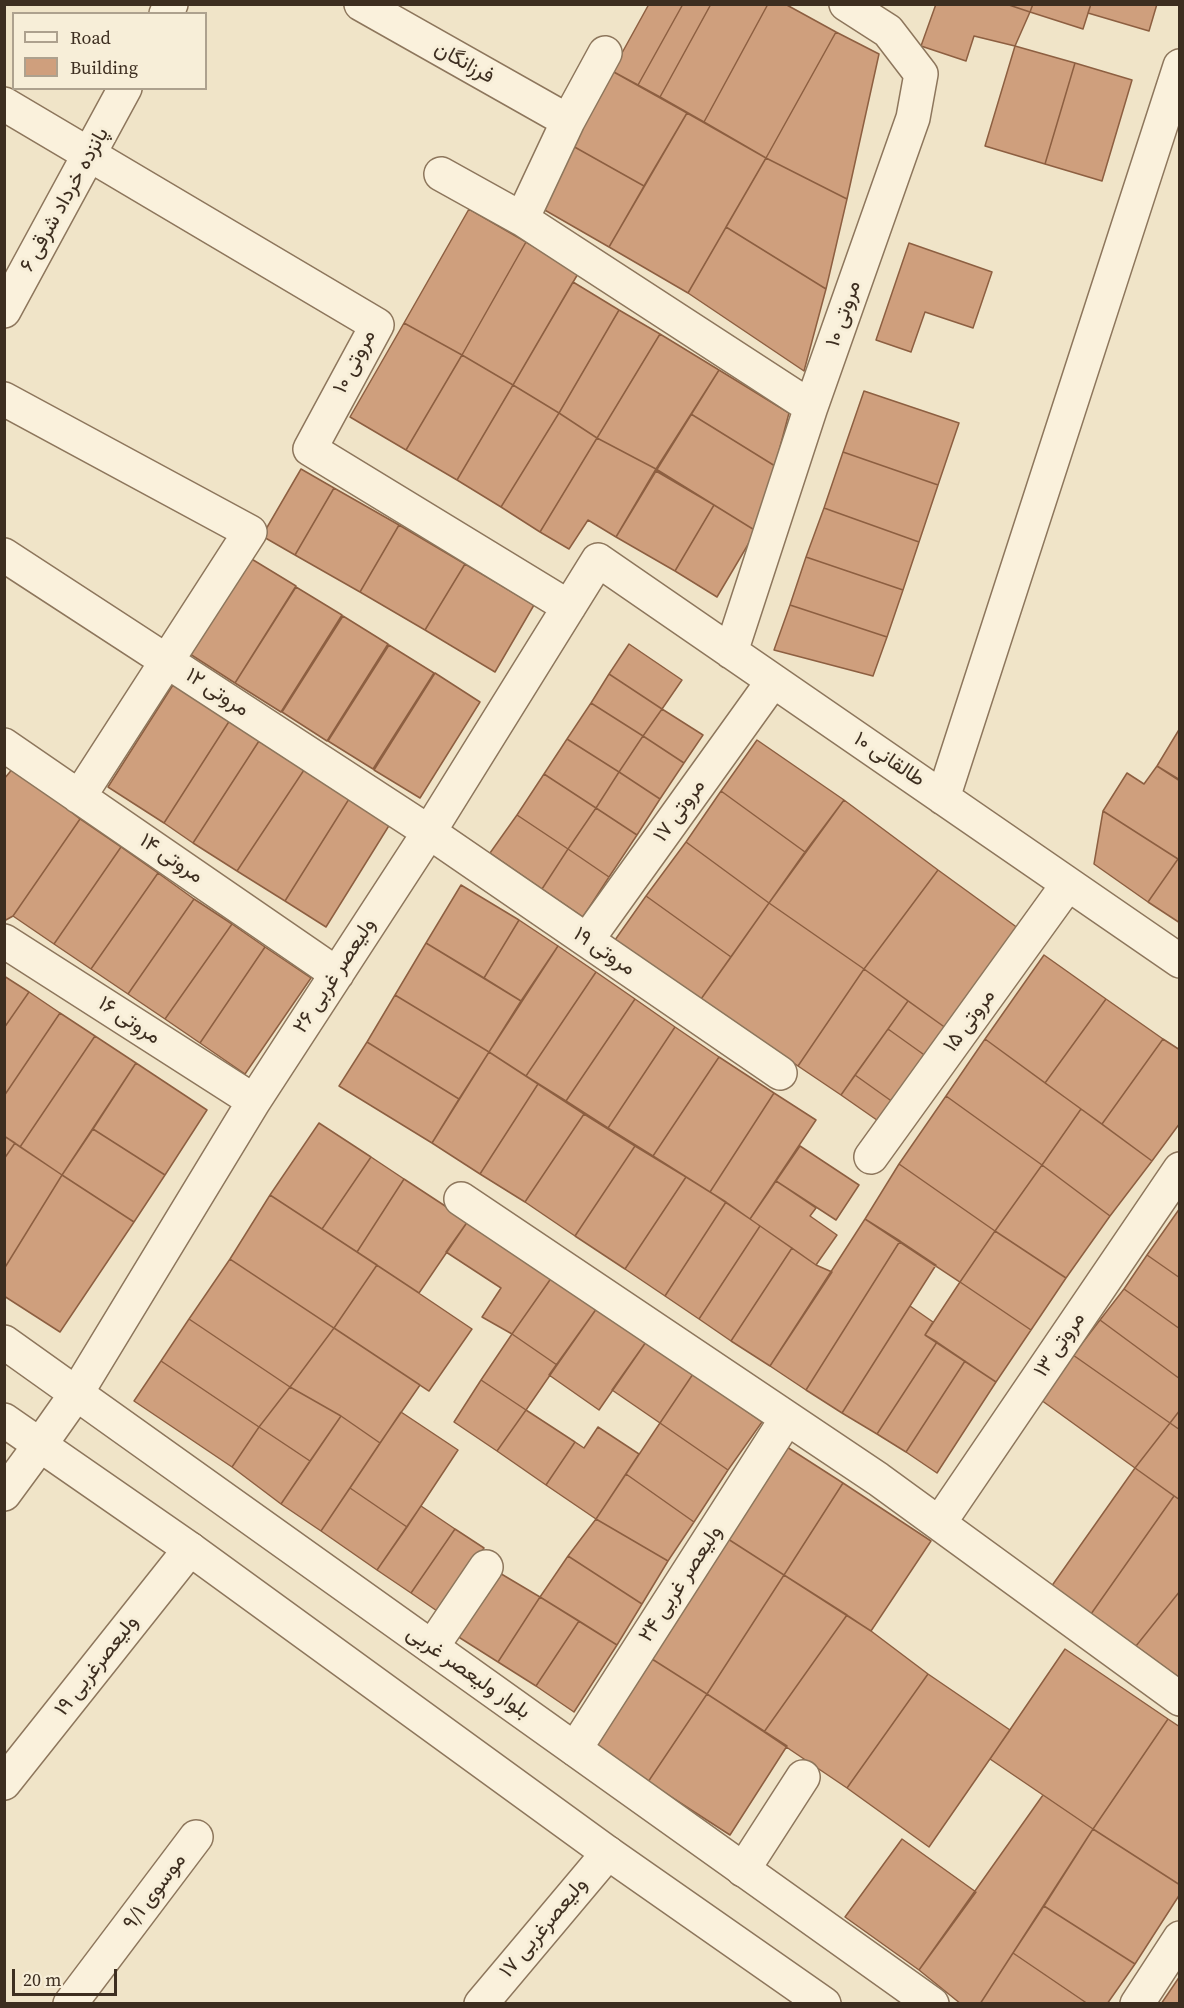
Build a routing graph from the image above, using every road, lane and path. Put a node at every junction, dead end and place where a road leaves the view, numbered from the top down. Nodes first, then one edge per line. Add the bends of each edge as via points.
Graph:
1 (361, 4) edge
2 (846, 4) edge
3 (605, 53) dead end
4 (1179, 66) edge
5 (124, 90) edge
6 (4, 104) edge
7 (568, 121) junction
8 (89, 155) junction
9 (441, 174) dead end
10 (522, 219) junction
11 (4, 311) edge
12 (4, 399) edge
13 (811, 407) junction
14 (4, 555) edge
15 (598, 560) joint
16 (569, 607) junction
17 (731, 652) junction
18 (167, 661) junction
19 (773, 681) junction
20 (4, 745) edge
21 (80, 797) junction
22 (943, 798) junction
23 (429, 832) junction
24 (1068, 884) junction
25 (4, 940) edge
26 (587, 940) junction
27 (1179, 961) edge
28 (337, 974) junction
29 (780, 1072) dead end
30 (254, 1101) junction
31 (871, 1157) dead end
32 (1179, 1169) edge
33 (461, 1199) dead end
34 (4, 1342) edge
35 (76, 1394) junction
36 (787, 1418) junction
37 (4, 1420) edge
38 (40, 1445) junction
39 (4, 1494) edge
40 (940, 1522) junction
41 (190, 1549) junction
42 (486, 1567) dead end
43 (432, 1647) junction
44 (1179, 1699) edge
45 (575, 1749) junction
46 (803, 1777) dead end
47 (4, 1783) edge
48 (196, 1837) dead end
49 (608, 1853) junction
50 (743, 1870) junction
51 (1179, 1938) edge
52 (70, 2004) edge
53 (481, 2004) edge
54 (824, 2004) edge
55 (932, 2004) edge
56 (1137, 2004) edge

1 - 7 street, فرزانگان
2 - 13 street, مروتی ۱۰ via 888,31 921,74 913,118
3 - 7 street
4 - 22 street
5 - 8 street, پانزده خرداد شرقی ۶
6 - 8 street, مروتی ۱۰
7 - 10 street
8 - 11 street, پانزده خرداد شرقی ۶
8 - 16 street, مروتی ۱۰ via 378,326 310,449
9 - 10 street
10 - 13 street
12 - 18 street via 250,532
13 - 17 street, مروتی ۱۰
14 - 18 street, مروتی ۱۲
15 - 16 street, ولیعصر غربی ۲۶
15 - 17 street, طالقانی ۱۰
16 - 23 street, ولیعصر غربی ۲۶
17 - 19 street, طالقانی ۱۰
18 - 21 street
18 - 23 street, مروتی ۱۲
19 - 22 street, طالقانی ۱۰
19 - 26 street, مروتی ۱۷
20 - 21 street, مروتی ۱۴
21 - 28 street, مروتی ۱۴
22 - 24 street, طالقانی ۱۰
23 - 26 street, مروتی ۱۹
23 - 28 street, ولیعصر غربی ۲۶
24 - 27 street, طالقانی ۱۰
24 - 31 street, مروتی ۱۵
25 - 30 street, مروتی ۱۶
26 - 29 street, مروتی ۱۹
28 - 30 street, ولیعصر غربی ۲۶
30 - 35 street, ولیعصر غربی ۲۶
32 - 40 street, مروتی ۱۳
33 - 36 street
34 - 35 street, بلوار ولیعصر غربی
35 - 38 street, ولیعصر غربی ۲۶
35 - 43 street, بلوار ولیعصر غربی
36 - 40 street
36 - 45 street, ولیعصر غربی ۲۴
37 - 38 street
38 - 39 street, ولیعصر غربی ۲۶
38 - 41 street
40 - 44 street
41 - 47 street, ولیعصرغربی ۱۹
41 - 49 street
42 - 43 street
43 - 45 street, بلوار ولیعصر غربی
45 - 50 street, بلوار ولیعصر غربی
46 - 50 street
48 - 52 street, موسوی ۹/۱
49 - 53 street, ولیعصرغربی ۱۷
49 - 54 street
50 - 55 street, بلوار ولیعصر غربی
51 - 56 street

